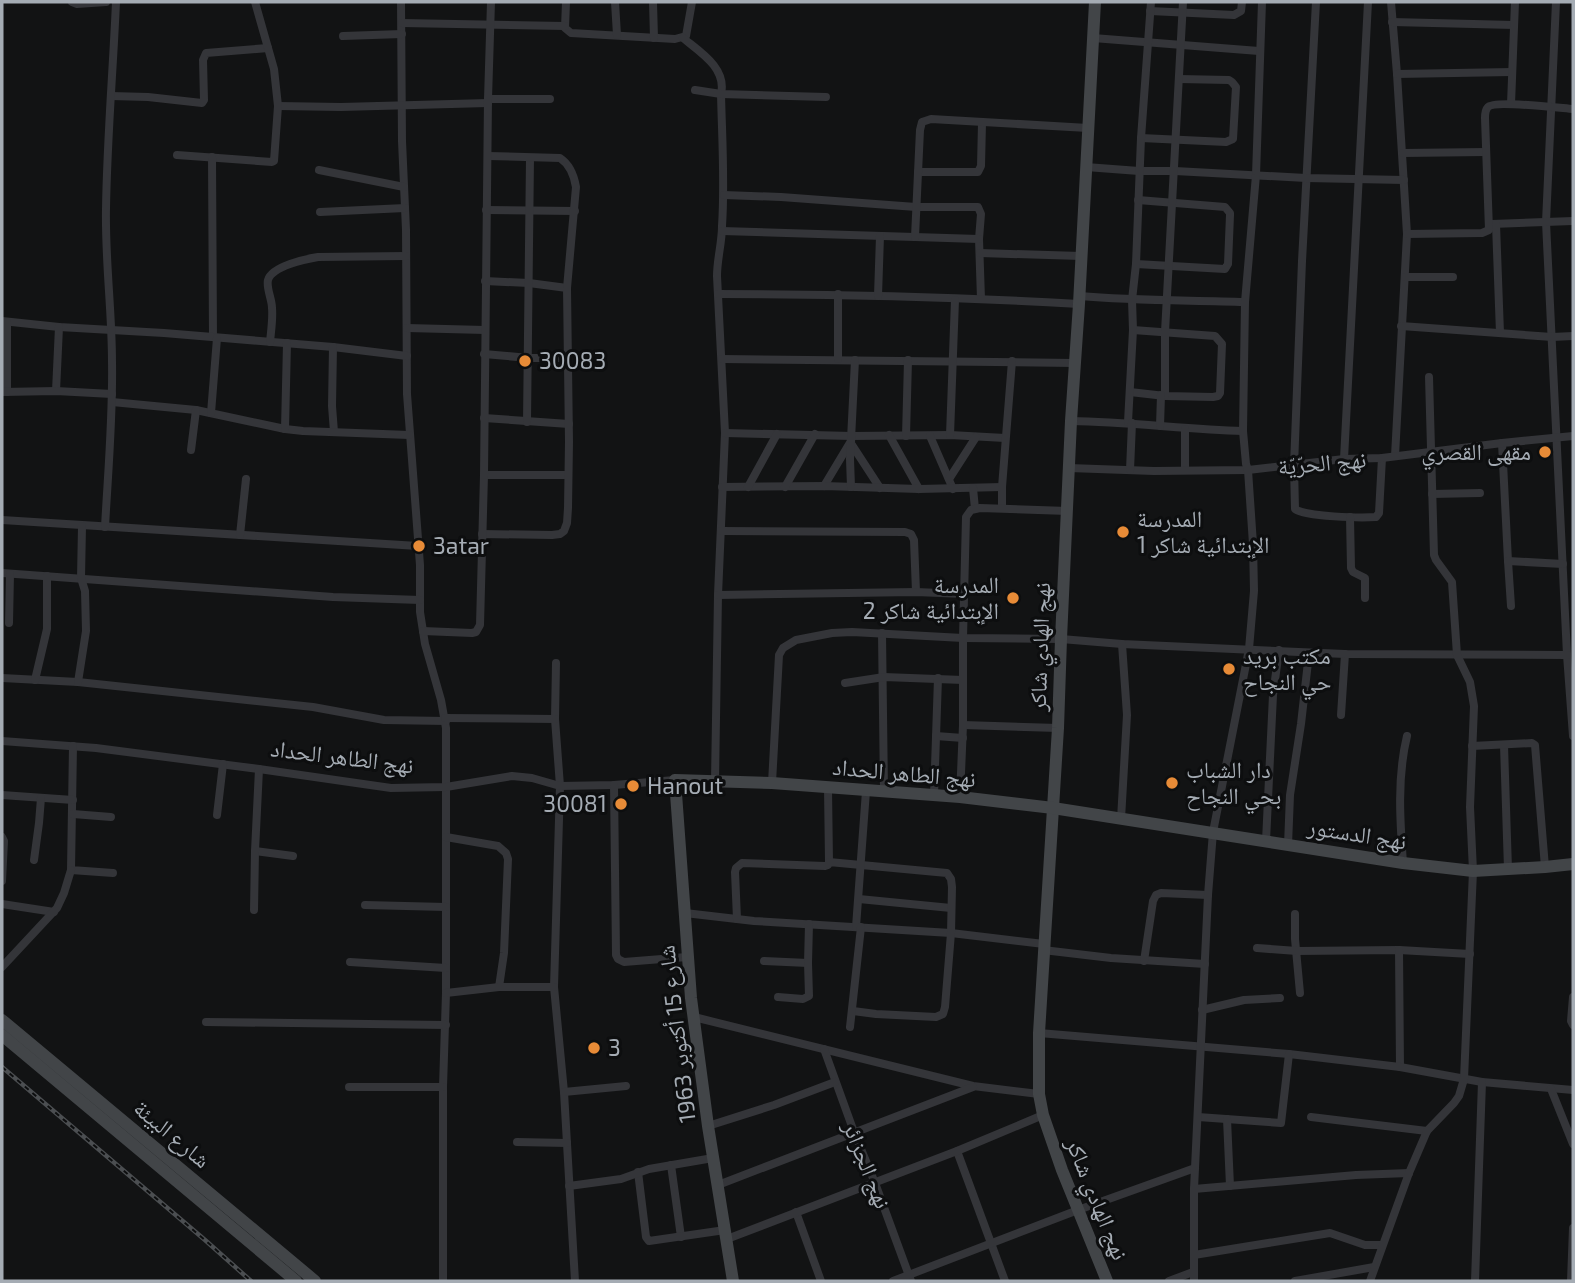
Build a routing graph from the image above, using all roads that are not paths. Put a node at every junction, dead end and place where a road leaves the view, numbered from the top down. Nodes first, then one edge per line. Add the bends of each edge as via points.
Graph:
1 (72, 2) edge
2 (106, 2) edge
3 (116, 2) edge
4 (255, 2) edge
5 (401, 2) edge
6 (491, 2) edge
7 (566, 2) edge
8 (615, 2) edge
9 (653, 2) edge
10 (690, 2) edge
11 (1094, 2) edge
12 (1183, 2) edge
13 (1242, 2) edge
14 (1262, 2) edge
15 (1316, 2) edge
16 (1368, 2) edge
17 (1391, 2) edge
18 (1515, 2) edge
19 (1556, 2) edge
20 (1150, 6) edge
21 (1182, 12) junction
22 (1392, 22) junction
23 (402, 23) junction
24 (491, 24) junction
25 (1514, 25) junction
26 (565, 26) junction
27 (402, 34) junction
28 (617, 35) junction
29 (343, 36) dead end
30 (654, 38) junction
31 (683, 38) junction
32 (1093, 38) junction
33 (1149, 43) junction
34 (1180, 44) junction
35 (268, 48) junction
36 (1259, 51) junction
37 (1512, 72) junction
38 (1397, 74) junction
39 (1179, 79) junction
40 (695, 90) dead end
41 (720, 94) junction
42 (111, 96) junction
43 (826, 97) dead end
44 (550, 99) dead end
45 (488, 101) junction
46 (1511, 104) junction
47 (402, 105) junction
48 (278, 106) junction
49 (1551, 107) junction
50 (1573, 109) edge
51 (982, 122) junction
52 (1088, 128) junction
53 (1141, 138) junction
54 (1175, 140) junction
55 (1486, 152) junction
56 (1402, 153) junction
57 (177, 155) dead end
58 (488, 156) junction
59 (212, 157) junction
60 (530, 158) junction
61 (1086, 167) junction
62 (319, 170) dead end
63 (1139, 171) junction
64 (1175, 171) junction
65 (918, 172) junction
66 (1256, 175) junction
67 (1306, 178) junction
68 (1358, 178) junction
69 (1404, 180) junction
70 (404, 187) junction
71 (723, 195) junction
72 (1138, 200) junction
73 (1173, 204) junction
74 (916, 207) junction
75 (405, 208) junction
76 (486, 209) junction
77 (529, 209) junction
78 (575, 211) junction
79 (320, 212) dead end
80 (1573, 221) edge
81 (1546, 222) junction
82 (1493, 224) junction
83 (722, 231) junction
84 (1407, 234) junction
85 (880, 236) junction
86 (915, 237) junction
87 (979, 239) junction
88 (980, 253) junction
89 (406, 256) junction
90 (1081, 256) junction
91 (1136, 264) junction
92 (1169, 265) junction
93 (1405, 277) junction
94 (1453, 277) dead end
95 (485, 281) junction
96 (529, 283) junction
97 (567, 288) junction
98 (718, 294) junction
99 (838, 294) junction
100 (878, 296) junction
101 (981, 299) junction
102 (1167, 299) junction
103 (955, 300) junction
104 (1080, 300) junction
105 (1132, 300) junction
106 (1245, 302) junction
107 (4, 321) edge
108 (1401, 326) junction
109 (59, 327) junction
110 (407, 328) junction
111 (111, 329) junction
112 (485, 330) junction
113 (1133, 330) junction
114 (1165, 332) junction
115 (1500, 333) junction
116 (1573, 336) edge
117 (1552, 337) junction
118 (216, 338) junction
119 (270, 342) junction
120 (287, 343) junction
121 (332, 347) junction
122 (484, 354) junction
123 (407, 355) junction
124 (529, 358) junction
125 (568, 358) junction
126 (722, 359) junction
127 (838, 359) junction
128 (855, 360) junction
129 (908, 360) junction
130 (953, 360) junction
131 (1012, 361) junction
132 (1074, 363) junction
133 (1429, 377) dead end
134 (56, 391) junction
135 (4, 392) edge
136 (1130, 392) junction
137 (1163, 395) junction
138 (112, 398) junction
139 (196, 410) junction
140 (211, 413) junction
141 (484, 418) junction
142 (1071, 421) junction
143 (527, 422) junction
144 (1130, 423) junction
145 (569, 424) junction
146 (1160, 426) junction
147 (285, 429) junction
148 (1185, 429) junction
149 (1243, 431) junction
150 (334, 432) junction
151 (725, 433) junction
152 (777, 434) junction
153 (815, 434) junction
154 (410, 435) junction
155 (889, 435) junction
156 (950, 435) junction
157 (906, 436) junction
158 (930, 436) junction
159 (1573, 436) edge
160 (976, 437) junction
161 (1005, 438) junction
162 (1556, 438) junction
163 (852, 440) junction
164 (1502, 443) junction
165 (191, 450) dead end
166 (1430, 453) junction
167 (1395, 456) junction
168 (1382, 458) junction
169 (1344, 459) junction
170 (1294, 466) junction
171 (1069, 468) junction
172 (1130, 470) junction
173 (1185, 470) junction
174 (1248, 470) junction
175 (484, 475) junction
176 (568, 475) junction
177 (246, 479) dead end
178 (949, 479) junction
179 (824, 486) junction
180 (722, 487) junction
181 (748, 487) junction
182 (785, 487) junction
183 (851, 487) junction
184 (1002, 487) junction
185 (880, 488) junction
186 (974, 488) junction
187 (919, 489) junction
188 (953, 489) junction
189 (1480, 493) dead end
190 (1432, 494) junction
191 (1002, 508) junction
192 (975, 509) junction
193 (1068, 511) junction
194 (1350, 517) junction
195 (2, 520) edge
196 (82, 526) junction
197 (105, 527) junction
198 (721, 531) junction
199 (240, 534) junction
200 (482, 534) junction
201 (418, 546) junction
202 (1573, 560) edge
203 (1508, 561) junction
204 (1563, 561) junction
205 (6, 573) edge
206 (47, 576) junction
207 (81, 578) junction
208 (916, 592) junction
209 (964, 594) junction
210 (718, 595) junction
211 (1365, 598) dead end
212 (420, 600) junction
213 (1511, 606) dead end
214 (9, 624) dead end
215 (423, 631) junction
216 (882, 633) junction
217 (963, 638) junction
218 (1061, 639) junction
219 (1122, 644) junction
220 (1249, 649) junction
221 (1279, 650) junction
222 (1309, 653) junction
223 (1345, 654) junction
224 (1457, 655) junction
225 (1567, 655) junction
226 (556, 663) dead end
227 (1571, 666) edge
228 (884, 677) junction
229 (2, 678) edge
230 (938, 678) junction
231 (35, 680) junction
232 (963, 680) junction
233 (78, 682) junction
234 (845, 683) dead end
235 (1341, 716) dead end
236 (446, 719) junction
237 (555, 719) junction
238 (963, 724) junction
239 (1058, 728) junction
240 (936, 736) junction
241 (1407, 736) dead end
242 (1573, 736) edge
243 (963, 738) junction
244 (2, 741) edge
245 (1504, 745) junction
246 (73, 746) junction
247 (1472, 746) junction
248 (223, 764) junction
249 (259, 769) junction
250 (675, 780) junction
251 (715, 781) junction
252 (772, 783) junction
253 (614, 785) junction
254 (560, 786) junction
255 (446, 787) junction
256 (828, 788) junction
257 (866, 791) junction
258 (884, 792) junction
259 (2, 795) edge
260 (934, 796) junction
261 (960, 797) junction
262 (41, 798) junction
263 (73, 800) junction
264 (1053, 808) junction
265 (73, 814) junction
266 (217, 815) dead end
267 (111, 817) dead end
268 (1121, 819) junction
269 (1213, 832) junction
270 (2, 837) edge
271 (446, 837) junction
272 (1266, 841) junction
273 (1288, 845) junction
274 (255, 851) junction
275 (293, 856) dead end
276 (34, 860) dead end
277 (829, 862) junction
278 (1403, 863) junction
279 (1573, 864) edge
280 (860, 866) junction
281 (1545, 867) junction
282 (1508, 869) junction
283 (71, 870) junction
284 (1473, 871) junction
285 (113, 873) dead end
286 (2, 881) edge
287 (1208, 895) junction
288 (859, 899) junction
289 (2, 904) edge
290 (365, 905) dead end
291 (446, 907) junction
292 (951, 908) junction
293 (254, 910) dead end
294 (54, 912) junction
295 (685, 913) junction
296 (1295, 914) dead end
297 (737, 919) junction
298 (809, 924) junction
299 (859, 927) junction
300 (951, 933) junction
301 (1044, 947) junction
302 (1257, 948) dead end
303 (1399, 950) junction
304 (1297, 951) junction
305 (1470, 954) junction
306 (687, 957) junction
307 (764, 961) dead end
308 (1144, 961) junction
309 (350, 962) dead end
310 (808, 963) junction
311 (1205, 964) junction
312 (2, 967) edge
313 (446, 968) junction
314 (499, 987) junction
315 (554, 987) junction
316 (446, 993) junction
317 (1300, 993) dead end
318 (778, 997) dead end
319 (1573, 997) edge
320 (1280, 998) dead end
321 (1202, 1010) junction
322 (853, 1011) junction
323 (694, 1017) junction
324 (3, 1022) edge
325 (206, 1022) dead end
326 (446, 1025) junction
327 (1573, 1025) edge
328 (850, 1027) dead end
329 (1039, 1033) junction
330 (2, 1035) edge
331 (1201, 1046) junction
332 (824, 1049) junction
333 (33, 1053) junction
334 (1289, 1054) junction
335 (1400, 1067) junction
336 (1465, 1079) junction
337 (835, 1082) junction
338 (1482, 1082) junction
339 (626, 1086) dead end
340 (973, 1086) junction
341 (349, 1087) dead end
342 (443, 1087) junction
343 (1551, 1089) junction
344 (1573, 1090) edge
345 (564, 1092) junction
346 (1039, 1094) junction
347 (1042, 1115) junction
348 (1311, 1116) dead end
349 (1198, 1117) junction
350 (1227, 1119) junction
351 (708, 1126) junction
352 (1427, 1131) junction
353 (854, 1132) junction
354 (517, 1142) dead end
355 (567, 1143) junction
356 (1573, 1143) edge
357 (957, 1151) junction
358 (713, 1158) junction
359 (671, 1166) junction
360 (1195, 1168) junction
361 (638, 1172) junction
362 (1409, 1172) junction
363 (875, 1183) junction
364 (718, 1185) junction
365 (569, 1186) junction
366 (1230, 1186) junction
367 (1194, 1189) junction
368 (1078, 1210) junction
369 (796, 1212) junction
370 (1573, 1228) edge
371 (726, 1235) junction
372 (681, 1237) junction
373 (256, 1239) junction
374 (1573, 1239) edge
375 (990, 1243) junction
376 (1381, 1245) junction
377 (1194, 1255) junction
378 (1374, 1267) junction
379 (1194, 1277) edge
380 (909, 1278) edge
381 (296, 1281) edge
382 (315, 1281) edge
383 (443, 1281) edge
384 (575, 1281) edge
385 (733, 1281) edge
386 (821, 1281) edge
387 (893, 1281) edge
388 (1005, 1281) edge
389 (1107, 1281) edge
390 (1169, 1281) edge
391 (1295, 1281) edge
392 (1370, 1281) edge
393 (1475, 1281) edge
394 (1571, 1281) edge

1 - 2 street
3 - 42 street
4 - 35 street
5 - 23 street
6 - 24 street
7 - 26 street
8 - 28 street
9 - 30 street
10 - 31 street
11 - 32 street, نهج الهادي شاكر
12 - 21 street
13 - 21 street via 1237,14
14 - 36 street
15 - 67 street
16 - 68 street
17 - 22 street
18 - 25 street
19 - 49 street
20 - 21 street
20 - 33 street
21 - 34 street
22 - 25 street
22 - 38 street
23 - 24 street
23 - 27 street
24 - 26 street
24 - 45 street
25 - 37 street
26 - 28 street via 571,33
27 - 29 street
27 - 47 street
28 - 30 street
30 - 31 street
31 - 41 street via 716,68 722,82
32 - 33 street
32 - 52 street, نهج الهادي شاكر
33 - 34 street
33 - 53 street
34 - 36 street
34 - 39 street
35 - 42 street via 206,52 202,103
35 - 48 street
36 - 66 street
37 - 38 street
37 - 46 street
38 - 56 street
39 - 54 street
39 - 54 street via 1235,84 1234,136 1226,142
40 - 41 street
41 - 43 street
41 - 71 street
42 - 111 street via 106,209
44 - 45 street
45 - 47 street
45 - 58 street
46 - 49 street
46 - 55 street via 1493,104 1487,109
47 - 48 street
47 - 70 street
48 - 59 street via 274,161
49 - 50 street
49 - 81 street
51 - 52 street
51 - 65 street via 922,122
51 - 65 street via 978,172
52 - 61 street, نهج الهادي شاكر
53 - 54 street
53 - 63 street
54 - 64 street
55 - 56 street
55 - 82 street
56 - 69 street
57 - 59 street
58 - 60 street
58 - 76 street
59 - 118 street
60 - 77 street
60 - 78 street via 563,160 575,180
61 - 63 street
61 - 90 street, نهج الهادي شاكر
62 - 70 street
63 - 64 street
63 - 72 street
64 - 66 street
64 - 73 street
65 - 74 street
66 - 67 street
66 - 106 street
67 - 68 street
67 - 170 street
68 - 69 street
68 - 169 street
69 - 84 street
70 - 75 street
71 - 74 street
71 - 83 street
72 - 73 street
72 - 91 street
73 - 92 street
73 - 92 street via 1227,209 1229,252 1225,269
74 - 86 street
74 - 87 street via 978,207
75 - 79 street
75 - 89 street
76 - 77 street
76 - 95 street
77 - 78 street
77 - 96 street
78 - 97 street
80 - 81 street
81 - 82 street
81 - 117 street
82 - 84 street via 1482,233
82 - 115 street
83 - 85 street
83 - 98 street
84 - 93 street
85 - 86 street
85 - 100 street
86 - 87 street
87 - 88 street
88 - 90 street
88 - 101 street
89 - 110 street
89 - 119 street via 318,257 282,267 268,280
90 - 104 street, نهج الهادي شاكر
91 - 92 street
91 - 105 street
92 - 102 street
93 - 94 street
93 - 108 street
95 - 96 street
95 - 112 street
96 - 97 street
96 - 124 street
97 - 125 street
98 - 99 street
98 - 126 street
99 - 100 street
99 - 127 street
100 - 103 street
101 - 103 street
101 - 104 street
102 - 105 street
102 - 106 street
102 - 114 street
103 - 130 street
104 - 105 street
104 - 132 street, نهج الهادي شاكر
105 - 113 street
106 - 149 street
107 - 109 street
107 - 135 street
108 - 115 street
108 - 167 street
109 - 111 street
109 - 134 street
110 - 112 street
110 - 123 street
111 - 118 street
111 - 138 street
112 - 122 street
113 - 114 street
113 - 136 street
114 - 137 street
114 - 137 street via 1215,336 1222,344 1218,396
115 - 117 street
116 - 117 street
117 - 162 street
118 - 119 street
118 - 140 street
119 - 120 street
120 - 121 street
120 - 147 street
121 - 123 street
121 - 150 street
122 - 124 street
122 - 141 street
123 - 154 street
124 - 125 street
124 - 143 street
125 - 145 street
126 - 127 street
126 - 151 street
127 - 128 street
128 - 129 street
128 - 163 street
129 - 130 street
129 - 157 street
130 - 131 street
130 - 156 street
131 - 132 street
131 - 161 street
132 - 142 street, نهج الهادي شاكر
133 - 166 street
134 - 135 street
134 - 138 street
136 - 137 street
136 - 144 street
137 - 146 street
138 - 139 street
138 - 197 street
139 - 140 street
139 - 165 street
140 - 147 street
141 - 143 street
141 - 175 street
142 - 144 street
142 - 171 street, نهج الهادي شاكر
143 - 145 street
144 - 146 street
144 - 172 street
145 - 176 street
146 - 148 street
147 - 150 street
148 - 149 street
148 - 173 street
149 - 174 street
150 - 154 street
151 - 152 street
151 - 180 street
152 - 153 street
152 - 181 street
153 - 163 street
153 - 182 street
154 - 201 street
155 - 157 street
155 - 163 street
155 - 187 street
156 - 158 street
156 - 160 street
157 - 158 street
158 - 178 street
159 - 162 street, نهج الحرّيّة
160 - 161 street
160 - 178 street
161 - 184 street
162 - 164 street, نهج الحرّيّة
162 - 204 street
163 - 179 street
163 - 183 street
163 - 185 street
164 - 166 street, نهج الحرّيّة
164 - 203 street
166 - 167 street, نهج الحرّيّة
166 - 190 street
167 - 168 street, نهج الحرّيّة
168 - 169 street, نهج الحرّيّة
168 - 194 street via 1378,515
169 - 170 street, نهج الحرّيّة
170 - 174 street, نهج الحرّيّة
170 - 194 street via 1297,511
171 - 172 street, نهج الحرّيّة
171 - 193 street, نهج الهادي شاكر
172 - 173 street, نهج الحرّيّة
173 - 174 street, نهج الحرّيّة
174 - 220 street via 1254,591
175 - 176 street
175 - 200 street
176 - 200 street via 567,523 560,534
177 - 199 street
178 - 188 street
179 - 182 street
179 - 183 street
180 - 181 street
180 - 198 street
181 - 182 street
183 - 185 street
184 - 186 street
184 - 191 street
185 - 187 street
186 - 188 street
186 - 192 street
187 - 188 street
189 - 190 street
190 - 224 street via 1434,555 1454,587
191 - 192 street
191 - 193 street
192 - 209 street via 965,523
193 - 218 street, نهج الهادي شاكر
194 - 211 street via 1351,568 1365,578
195 - 196 street
196 - 197 street
196 - 207 street
197 - 199 street
198 - 208 street via 905,532 914,540
198 - 210 street
199 - 201 street
200 - 215 street via 478,629 471,633
201 - 212 street
202 - 204 street
203 - 204 street
203 - 213 street
204 - 225 street
205 - 206 street
205 - 214 street
206 - 207 street
206 - 231 street via 47,629
207 - 212 street
207 - 233 street via 86,631
208 - 209 street
208 - 210 street
209 - 217 street
210 - 251 street
212 - 215 street
215 - 236 street
216 - 217 street
216 - 228 street
216 - 252 street via 809,637 783,648 777,664
217 - 218 street
217 - 232 street
218 - 219 street
218 - 239 street, نهج الهادي شاكر
219 - 220 street
219 - 268 street via 1127,715
220 - 221 street
220 - 269 street
221 - 222 street
221 - 272 street
222 - 223 street
222 - 273 street
223 - 224 street
223 - 235 street
224 - 225 street
224 - 247 street via 1473,692
225 - 227 street
226 - 237 street
227 - 242 street
228 - 230 street
228 - 234 street
228 - 258 street
229 - 231 street
230 - 232 street
230 - 240 street
231 - 233 street
232 - 238 street
233 - 236 street via 313,707 384,720
236 - 237 street
236 - 255 street
237 - 254 street
238 - 239 street
238 - 243 street
239 - 264 street, نهج الهادي شاكر
240 - 243 street
240 - 260 street
241 - 278 street via 1400,793
243 - 261 street
244 - 246 street, نهج الطاهر الحداد
245 - 247 street
245 - 281 street via 1535,745
245 - 282 street
246 - 248 street, نهج الطاهر الحداد
246 - 263 street
247 - 284 street
248 - 249 street, نهج الطاهر الحداد
248 - 266 street
249 - 255 street, نهج الطاهر الحداد via 391,788
249 - 274 street
250 - 251 street, نهج الطاهر الحداد
250 - 253 street, نهج الطاهر الحداد
250 - 295 street, شارع 15 أكتوبر 1963
251 - 252 street, نهج الطاهر الحداد
252 - 256 street, نهج الطاهر الحداد
253 - 254 street, نهج الطاهر الحداد
253 - 306 street via 618,959
254 - 255 street, نهج الطاهر الحداد via 512,776
254 - 315 street
255 - 271 street
256 - 257 street, نهج الطاهر الحداد
256 - 277 street
257 - 258 street, نهج الطاهر الحداد
257 - 280 street
258 - 260 street, نهج الطاهر الحداد
259 - 262 street
260 - 261 street, نهج الطاهر الحداد
261 - 264 street, نهج الطاهر الحداد
262 - 263 street
262 - 276 street
263 - 265 street
264 - 268 street, نهج الدستور
264 - 301 street, نهج الهادي شاكر
265 - 267 street
265 - 283 street
268 - 269 street, نهج الدستور
269 - 272 street, نهج الدستور
269 - 287 street
270 - 286 street
271 - 291 street
271 - 314 street via 498,846 508,859
272 - 273 street, نهج الدستور
273 - 278 street, نهج الدستور
274 - 275 street
274 - 293 street
277 - 280 street
277 - 297 street via 827,866 738,865
278 - 284 street, نهج الدستور
279 - 281 street, نهج الدستور
280 - 288 street
280 - 292 street via 947,873 952,883
281 - 282 street, نهج الدستور
282 - 284 street, نهج الدستور
283 - 285 street
283 - 294 street
284 - 305 street
287 - 308 street via 1156,895
287 - 311 street
288 - 292 street
288 - 299 street
289 - 294 street
290 - 291 street
291 - 313 street
292 - 300 street
294 - 312 street
295 - 297 street
295 - 306 street, شارع 15 أكتوبر 1963
296 - 304 street
297 - 298 street
298 - 299 street
298 - 310 street
299 - 300 street
299 - 322 street
300 - 301 street
300 - 322 street via 941,1015
301 - 308 street
301 - 329 street, نهج الهادي شاكر
302 - 304 street
303 - 304 street
303 - 305 street
303 - 335 street
304 - 317 street
305 - 336 street
306 - 323 street, شارع 15 أكتوبر 1963
307 - 310 street
308 - 311 street
309 - 313 street
310 - 318 street via 808,997
311 - 321 street
313 - 316 street
314 - 315 street
314 - 316 street
315 - 345 street
316 - 326 street
319 - 327 street
320 - 321 street
321 - 331 street
322 - 328 street
323 - 332 street
323 - 351 street, شارع 15 أكتوبر 1963
324 - 333 street, شارع البيئة
325 - 326 street
326 - 342 street
329 - 331 street
329 - 346 street, نهج الهادي شاكر
330 - 333 street, شارع البيئة
331 - 334 street
331 - 349 street
332 - 337 street, نهج الجزائر
332 - 340 street
333 - 373 street, شارع البيئة
334 - 335 street
334 - 350 street via 1281,1123
335 - 336 street
336 - 338 street
336 - 352 street via 1459,1096
337 - 351 street
337 - 353 street, نهج الجزائر
338 - 343 street
338 - 393 street
339 - 345 street
340 - 346 street
340 - 353 street
341 - 342 street
342 - 383 street
343 - 344 street
343 - 356 street
345 - 355 street
346 - 347 street, نهج الهادي شاكر
347 - 357 street
347 - 368 street, نهج الهادي شاكر
348 - 352 street
349 - 350 street
349 - 360 street
350 - 366 street
351 - 358 street, شارع 15 أكتوبر 1963
352 - 362 street
353 - 363 street, نهج الجزائر
353 - 364 street
354 - 355 street
355 - 365 street
357 - 363 street
357 - 375 street
358 - 359 street
358 - 364 street, شارع 15 أكتوبر 1963
359 - 361 street
359 - 372 street
360 - 367 street
360 - 368 street
361 - 365 street
361 - 372 street via 646,1239
362 - 366 street
362 - 376 street
363 - 369 street
363 - 380 street, نهج الجزائر
364 - 371 street, شارع 15 أكتوبر 1963
365 - 384 street
366 - 367 street
367 - 377 street
368 - 375 street
368 - 389 street, نهج الهادي شاكر
369 - 371 street
369 - 386 street
370 - 374 street
371 - 372 street
371 - 385 street, شارع 15 أكتوبر 1963
373 - 381 street, شارع البيئة
373 - 382 street, شارع البيئة
374 - 394 street
375 - 380 street
375 - 388 street
376 - 377 street via 1326,1233
376 - 378 street
377 - 379 street
378 - 391 street
378 - 392 street
379 - 390 street
380 - 387 street

